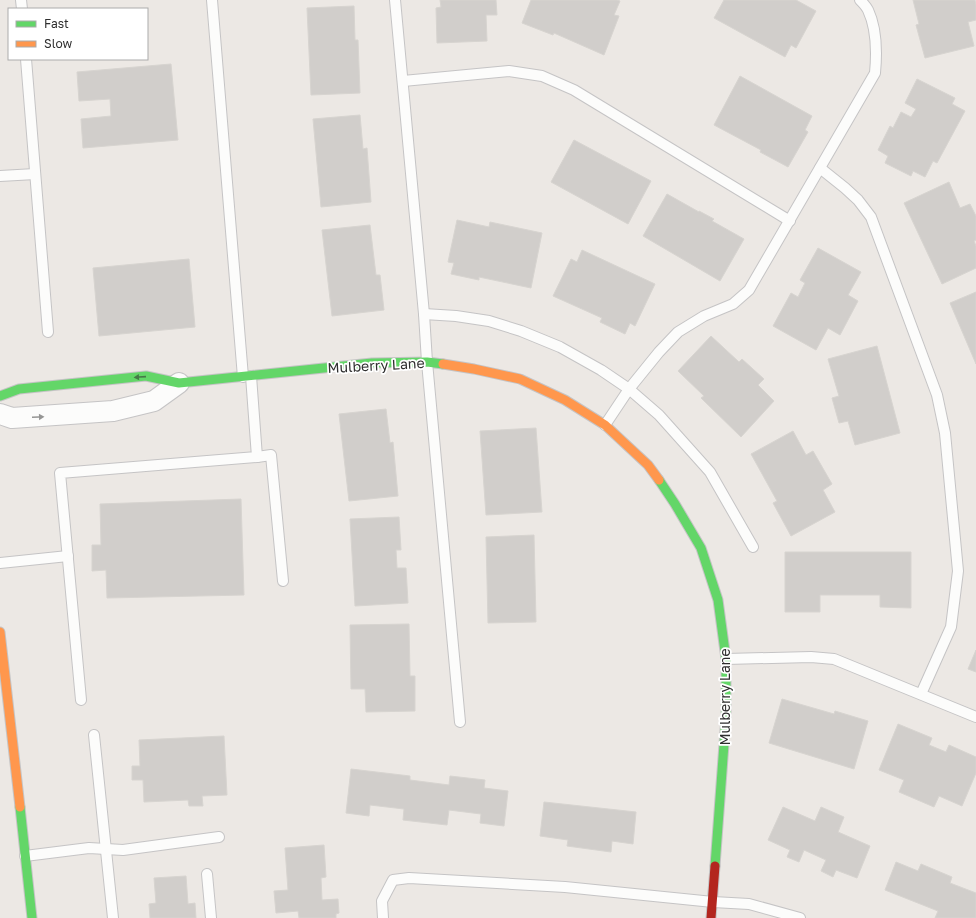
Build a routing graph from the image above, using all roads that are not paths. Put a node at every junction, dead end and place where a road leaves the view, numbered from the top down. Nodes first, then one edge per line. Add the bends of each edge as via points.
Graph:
1 (212, 0) edge
2 (395, 0) edge
3 (860, 0) edge
4 (26, 60) edge
5 (403, 81) junction
6 (820, 168) junction
7 (35, 174) junction
8 (0, 176) edge
9 (790, 221) junction
10 (424, 314) junction
11 (48, 332) dead end
12 (427, 362) junction
13 (247, 376) junction
14 (179, 383) junction
15 (629, 389) junction
16 (0, 396) edge
17 (0, 414) edge
18 (605, 425) junction
19 (257, 457) junction
20 (753, 546) dead end
21 (68, 556) junction
22 (0, 563) edge
23 (283, 581) dead end
24 (0, 632) edge
25 (726, 659) junction
26 (921, 694) junction
27 (81, 700) dead end
28 (4, 703) edge
29 (976, 717) edge
30 (460, 722) dead end
31 (94, 735) dead end
32 (218, 837) dead end
33 (105, 848) junction
34 (25, 856) junction
35 (207, 874) dead end
36 (713, 902) junction
37 (32, 918) edge
38 (113, 918) edge
39 (211, 918) edge
40 (383, 918) edge
41 (711, 918) edge
42 (800, 918) edge

1 - 13 lane
2 - 5 lane
3 - 6 lane via 868,10 874,31 877,54 875,73
4 - 7 lane
5 - 9 lane via 509,71 542,76 574,90
5 - 10 lane
6 - 9 lane
6 - 26 lane via 858,200 871,217 937,395 945,433 958,571 951,627
7 - 8 lane
7 - 11 lane
9 - 15 lane via 748,290 733,304 704,316 678,332
10 - 12 lane
10 - 15 lane via 489,321 521,331 560,347
12 - 13 street, Mulberry Lane via 372,363
12 - 18 street, Mulberry Lane via 520,379 565,400
12 - 30 lane
13 - 14 street, Mulberry Lane
13 - 19 lane
14 -> 16 street, Mulberry Lane via 146,376 19,389
17 -> 14 street via 12,418 113,411 154,401
15 - 18 lane
15 - 20 lane via 659,415 710,472
18 - 25 street, Mulberry Lane via 648,465 701,548 718,600
19 - 21 lane via 60,473
19 - 23 lane via 271,456
21 - 22 lane
21 - 27 lane
24 - 28 street
25 - 26 lane via 834,659
25 - 36 street, Mulberry Lane via 726,717
26 - 29 lane
28 - 34 street
31 - 33 lane
32 - 33 lane via 123,850
33 - 34 lane
33 - 38 lane
34 - 37 street
35 - 39 lane
36 - 40 lane via 565,888 409,878 393,880 382,901
36 - 41 street, Mulberry Lane
36 - 42 lane via 749,904

